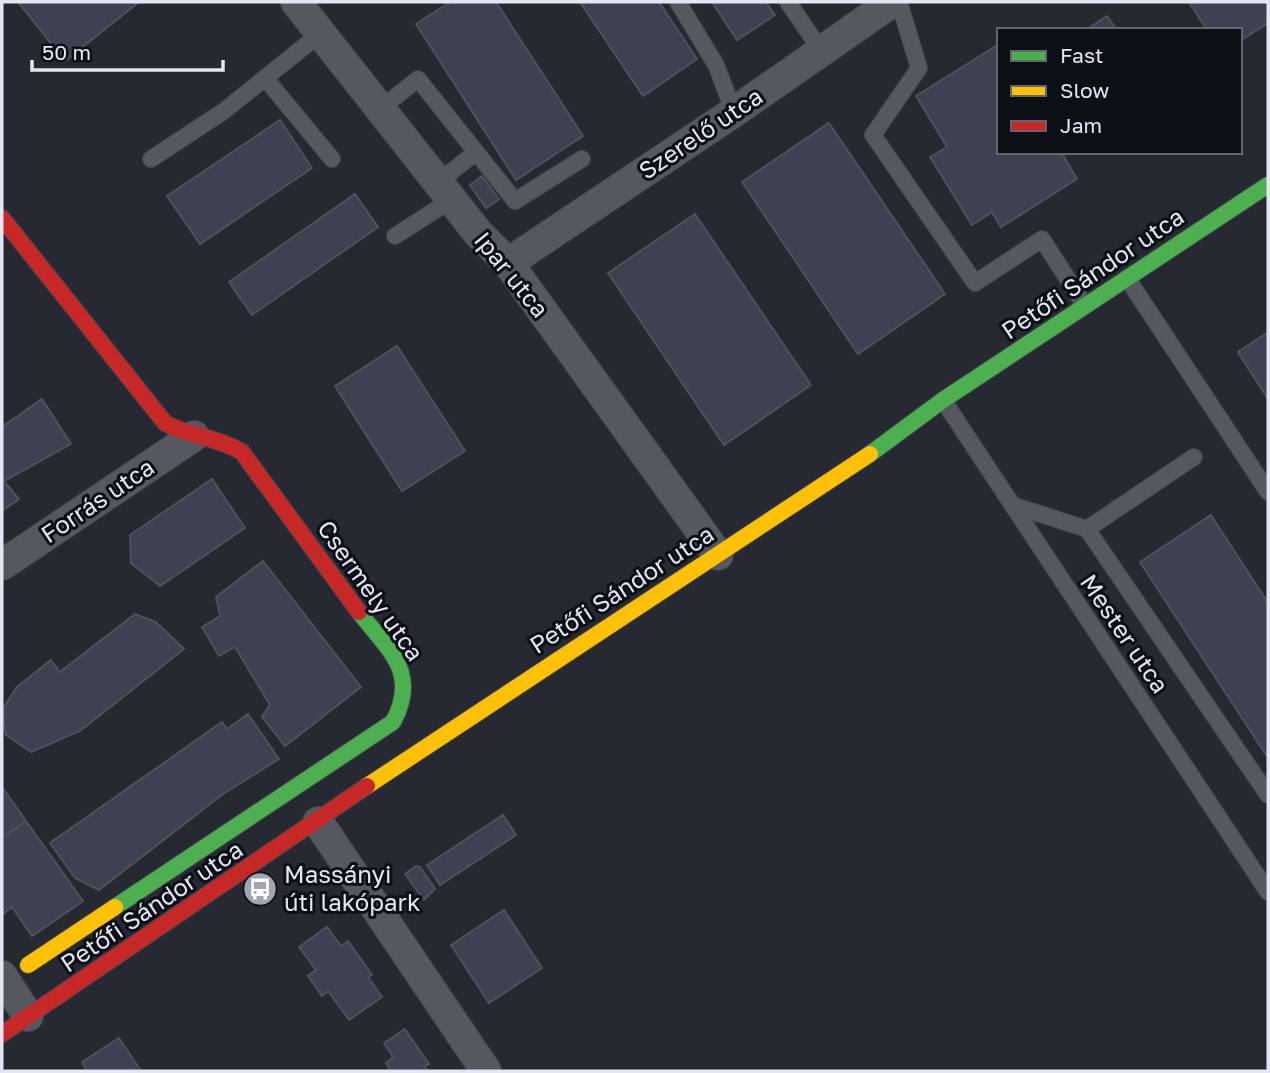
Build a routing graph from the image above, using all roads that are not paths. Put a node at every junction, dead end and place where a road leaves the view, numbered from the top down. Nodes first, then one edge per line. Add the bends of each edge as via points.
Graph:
1 (296, 2) edge
2 (677, 2) edge
3 (788, 2) edge
4 (892, 2) edge
5 (899, 2) edge
6 (321, 33) junction
7 (822, 52) junction
8 (265, 78) junction
9 (380, 109) junction
10 (734, 112) junction
11 (475, 153) junction
12 (151, 159) dead end
13 (332, 159) dead end
14 (582, 159) dead end
15 (1268, 185) edge
16 (444, 191) junction
17 (2, 218) edge
18 (396, 236) dead end
19 (508, 263) junction
20 (1127, 278) junction
21 (1086, 306) junction
22 (943, 400) junction
23 (194, 436) junction
24 (1194, 457) dead end
25 (1268, 492) edge
26 (1012, 505) junction
27 (1087, 529) junction
28 (718, 555) junction
29 (2, 565) edge
30 (1268, 795) edge
31 (318, 822) junction
32 (1268, 892) edge
33 (15, 970) edge
34 (28, 1016) junction
35 (2, 1034) edge
36 (486, 1071) edge

1 - 6 street, Ipar utca
2 - 10 lane via 716,65
3 - 7 lane
4 - 7 street, Szerelő utca
5 - 21 lane via 919,68 873,135 975,283 1042,239
6 - 8 lane
6 - 9 street, Ipar utca
7 - 10 street, Szerelő utca
8 - 12 lane
8 - 13 lane
9 - 11 lane via 418,79
9 - 16 street, Ipar utca
10 - 19 street, Szerelő utca
11 - 14 lane via 515,201
11 - 16 lane
15 - 20 street, Petőfi Sándor utca
16 - 18 lane
16 - 19 street, Ipar utca
17 - 23 street, Csermely utca via 165,423
19 - 28 street, Ipar utca
20 - 21 street, Petőfi Sándor utca
20 - 25 lane
21 - 22 street, Petőfi Sándor utca
22 - 26 lane, Mester utca
22 - 28 street, Petőfi Sándor utca via 897,436
23 - 29 street, Forrás utca
23 - 33 street, Csermely utca via 227,440 242,452 403,671 405,695 393,722
24 - 27 lane
26 - 27 lane
26 - 32 lane, Mester utca
27 - 30 lane
28 - 31 street, Petőfi Sándor utca via 463,721
31 - 34 street, Petőfi Sándor utca
31 - 36 street
33 - 34 street
34 - 35 street, Petőfi Sándor utca

